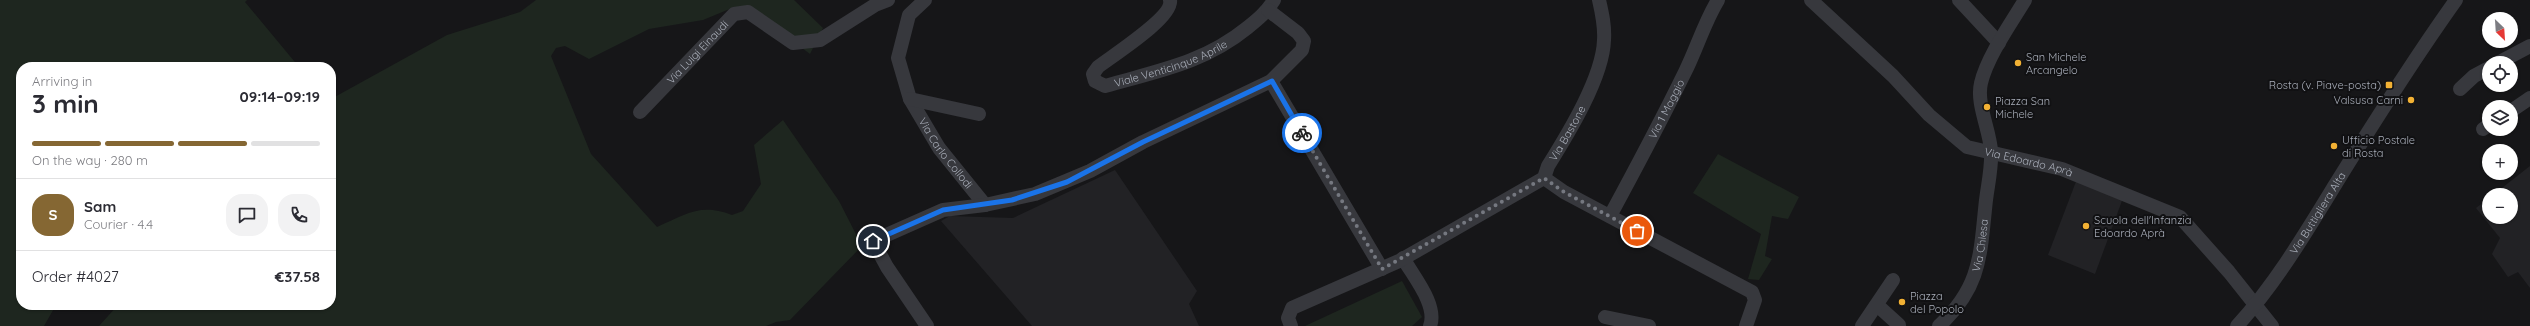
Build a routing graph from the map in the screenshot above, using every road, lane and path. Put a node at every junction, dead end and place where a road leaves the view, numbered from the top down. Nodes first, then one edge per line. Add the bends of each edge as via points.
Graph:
1 (888, 0) edge
2 (925, 0) edge
3 (1170, 0) edge
4 (1599, 0) edge
5 (1718, 0) edge
6 (1811, 0) edge
7 (1959, 0) edge
8 (2025, 0) edge
9 (2456, 0) edge
10 (1271, 5) edge
11 (1999, 42) junction
12 (2530, 46) edge
13 (2511, 56) edge
14 (2482, 72) edge
15 (1272, 81) junction
16 (2460, 89) dead end
17 (910, 98) junction
18 (2530, 98) edge
19 (2518, 106) edge
20 (640, 112) dead end
21 (979, 114) dead end
22 (1992, 153) junction
23 (1544, 178) junction
24 (985, 205) junction
25 (1610, 216) junction
26 (1403, 258) junction
27 (1382, 269) junction
28 (1893, 280) dead end
29 (1877, 305) junction
30 (2256, 306) junction
31 (1605, 317) dead end
32 (1899, 325) edge
33 (927, 326) edge
34 (1291, 326) edge
35 (1430, 326) edge
36 (1649, 326) edge
37 (1746, 326) edge
38 (1862, 326) edge
39 (1940, 326) edge
40 (2237, 326) edge
41 (2272, 326) edge

1 - 20 street, Via Luigi Einaudi via 875,5 820,40 793,43 748,12 734,14
2 - 17 street, Via Carlo Collodi via 908,15 898,58
3 - 10 street, Viale Venticinque Aprile via 1166,12 1142,36 1098,66 1093,74 1095,81 1105,86 1198,59 1226,45
4 - 23 street, Via Bastone via 1604,40 1601,60 1593,84
5 - 25 street, Via 1 Maggio via 1705,20 1688,66 1660,124
6 - 22 street, Via Edoardo Aprà via 1893,76 1949,134 1968,147
7 - 11 street
8 - 11 street
9 - 30 street, Via Buttigliera Alta via 2409,68 2302,239
10 - 15 street via 1304,41 1302,50
11 - 22 street via 1980,88
12 - 13 street
14 - 16 street
15 - 24 street via 1143,142 1067,182 1035,194
15 - 27 street
17 - 21 street, Via Carlo Collodi
17 - 24 street, Via Carlo Collodi via 939,148
18 - 19 street
22 - 30 street, Via Edoardo Aprà via 2062,169 2180,217 2210,249
22 - 39 street, Via Chiesa via 1975,277 1957,309
23 - 25 street via 1564,192
23 - 26 street
24 - 33 street via 943,210 873,241 886,267
25 - 37 street via 1752,292 1755,300
26 - 27 street
26 - 35 street via 1429,304 1432,313
27 - 34 street via 1292,308 1288,318
28 - 29 street
29 - 32 street
29 - 38 street
30 - 40 street, Via Buttigliera Alta
30 - 41 street, Via Edoardo Aprà
31 - 36 street

